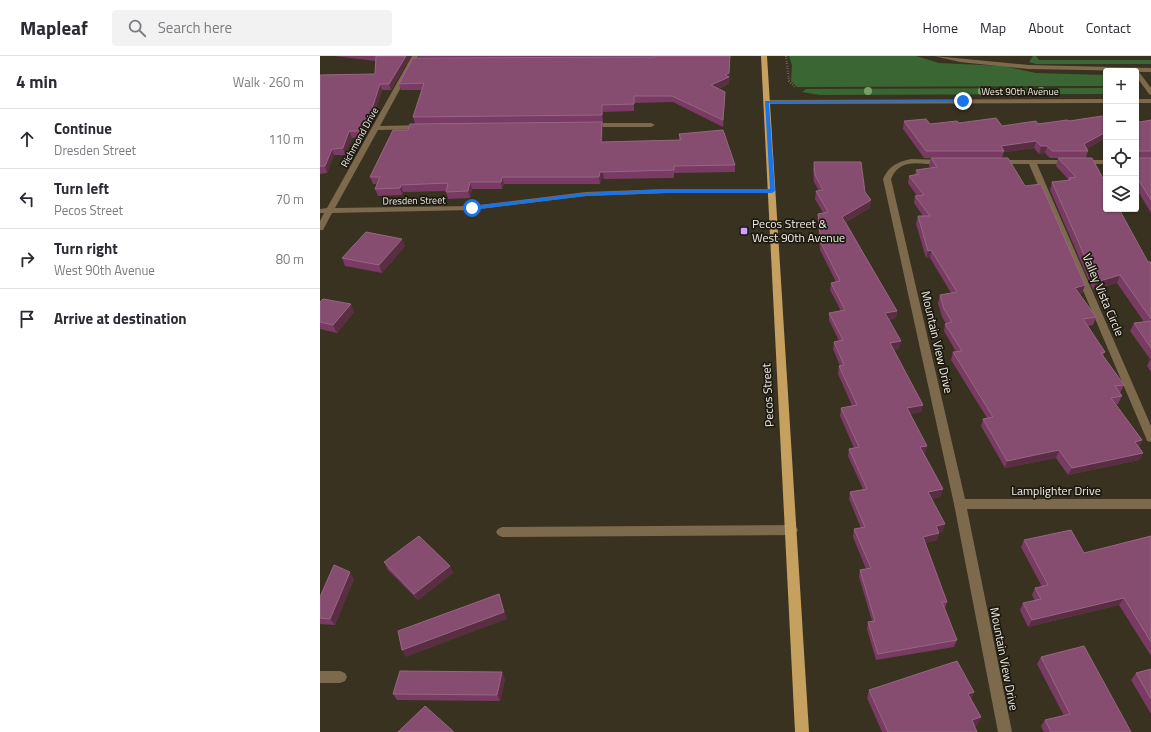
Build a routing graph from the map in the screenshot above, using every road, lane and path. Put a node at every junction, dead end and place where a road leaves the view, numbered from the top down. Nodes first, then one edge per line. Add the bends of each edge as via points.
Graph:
1 (764, 56) edge
2 (786, 56) edge
3 (938, 56) edge
4 (416, 59) edge
5 (1103, 69) edge
6 (1139, 70) edge
7 (1151, 70) edge
8 (1139, 76) edge
9 (800, 90) dead end
10 (1151, 93) edge
11 (1103, 101) edge
12 (1139, 101) edge
13 (1151, 101) edge
14 (767, 102) junction
15 (580, 125) edge
16 (652, 125) dead end
17 (430, 127) edge
18 (375, 128) junction
19 (958, 162) edge
20 (988, 162) edge
21 (1032, 162) junction
22 (1103, 162) edge
23 (772, 191) junction
24 (320, 211) edge
25 (330, 211) junction
26 (320, 228) edge
27 (1151, 438) edge
28 (960, 504) junction
29 (1151, 504) edge
30 (792, 530) junction
31 (502, 532) dead end
32 (340, 677) dead end
33 (320, 678) edge
34 (802, 732) edge
35 (1005, 732) edge

1 - 14 main road, Pecos Street
2 - 9 path via 789,82
3 - 5 street via 1028,68
4 - 18 street, Richmond Drive
6 - 7 street
8 - 10 street
11 - 14 street, West 90th Avenue
12 - 13 street
14 - 23 main road, Pecos Street
15 - 16 street
17 - 18 street
18 - 25 street, Richmond Drive
19 - 28 street, Mountain View Drive via 908,162 894,168 887,179
20 - 21 street
21 - 22 street
21 - 27 street, Valley Vista Circle
23 - 25 street, Dresden Street via 586,194 472,208
23 - 30 main road, Pecos Street
24 - 25 street, Dresden Street
25 - 26 street, Richmond Drive
28 - 29 street, Lamplighter Drive
28 - 35 street, Mountain View Drive
30 - 31 street
30 - 34 main road, Pecos Street
32 - 33 street

